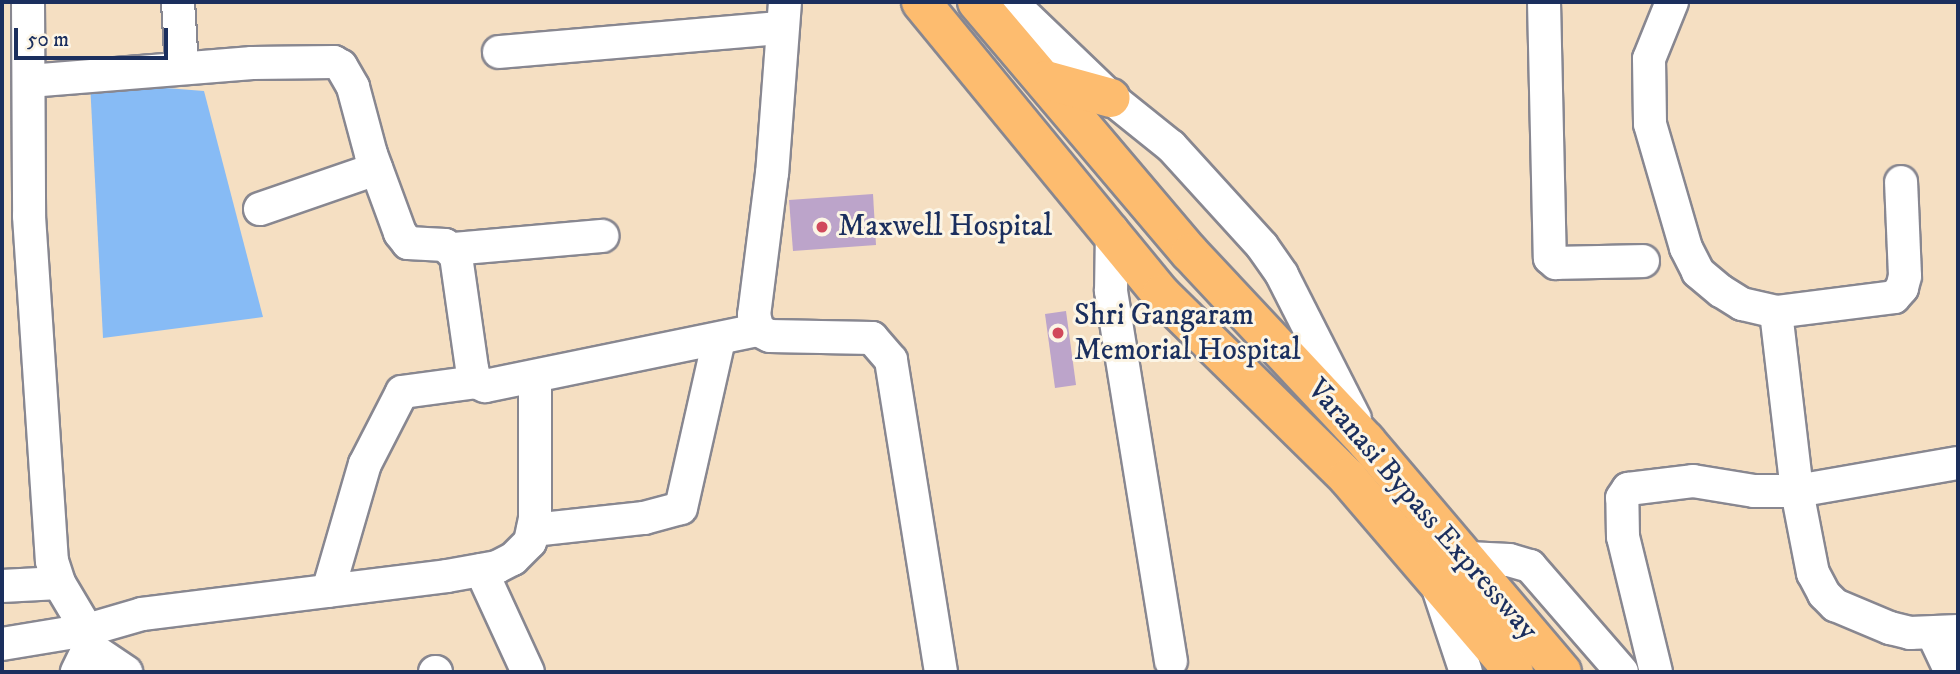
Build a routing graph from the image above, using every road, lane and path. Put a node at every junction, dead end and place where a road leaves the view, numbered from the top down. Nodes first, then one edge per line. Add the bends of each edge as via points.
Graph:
1 (28, 2) edge
2 (178, 2) edge
3 (921, 2) edge
4 (977, 2) edge
5 (1011, 2) edge
6 (1544, 2) edge
7 (1672, 2) edge
8 (783, 15) edge
9 (499, 52) dead end
10 (183, 68) junction
11 (29, 80) junction
12 (1046, 80) junction
13 (1111, 98) junction
14 (376, 169) junction
15 (1901, 182) dead end
16 (260, 209) dead end
17 (1112, 230) junction
18 (603, 236) dead end
19 (453, 248) junction
20 (1643, 261) dead end
21 (1776, 312) junction
22 (758, 330) junction
23 (719, 339) junction
24 (535, 379) junction
25 (476, 382) junction
26 (1366, 441) junction
27 (1958, 463) edge
28 (1797, 491) junction
29 (533, 530) junction
30 (1468, 558) junction
31 (481, 570) junction
32 (1433, 573) junction
33 (58, 583) junction
34 (2, 586) edge
35 (328, 591) junction
36 (1946, 632) edge
37 (2, 644) edge
38 (84, 650) edge
39 (1171, 661) dead end
40 (126, 672) edge
41 (528, 672) edge
42 (941, 672) edge
43 (1466, 672) edge
44 (1514, 672) edge
45 (1562, 672) edge
46 (1622, 672) edge
47 (1656, 672) edge
48 (1951, 672) edge

1 - 11 street
2 - 10 street
3 - 17 highway, Varanasi Bypass Expressway
4 - 12 highway, Varanasi Bypass Expressway
5 - 13 street
6 - 20 street via 1550,258 1556,263
7 - 21 street via 1648,60 1648,97 1654,144 1686,247 1698,272 1721,291 1742,304
8 - 9 street
8 - 22 street via 772,173 754,315
10 - 11 street
10 - 14 street via 334,62 347,72
11 - 33 street via 29,216 52,561
12 - 13 highway
12 - 26 highway, Varanasi Bypass Expressway via 1190,253
13 - 26 street via 1171,146 1262,246 1282,275
14 - 16 street
14 - 19 street via 408,243
15 - 21 street via 1902,288 1882,302
17 - 32 highway, Varanasi Bypass Expressway via 1161,293 1348,478
17 - 39 street via 1111,292
18 - 19 street
19 - 25 street
21 - 28 street
22 - 23 street
22 - 42 street via 770,336 872,338 891,360
23 - 24 street
23 - 29 street via 698,421 687,499 681,508 644,518
24 - 25 street via 485,386
24 - 29 street
25 - 35 street via 402,393 365,464
26 - 30 highway, Varanasi Bypass Expressway
27 - 28 street
28 - 36 street via 1813,573 1835,605 1890,628
28 - 47 street via 1754,491 1693,481 1628,489 1622,498 1623,537
29 - 31 street via 530,542 513,559
30 - 45 highway, Varanasi Bypass Expressway
30 - 46 street via 1530,566
31 - 35 street
31 - 41 street
32 - 43 street
32 - 44 highway, Varanasi Bypass Expressway
33 - 34 street
33 - 38 street
35 - 38 street via 142,614
36 - 48 street
37 - 38 street
38 - 40 street

